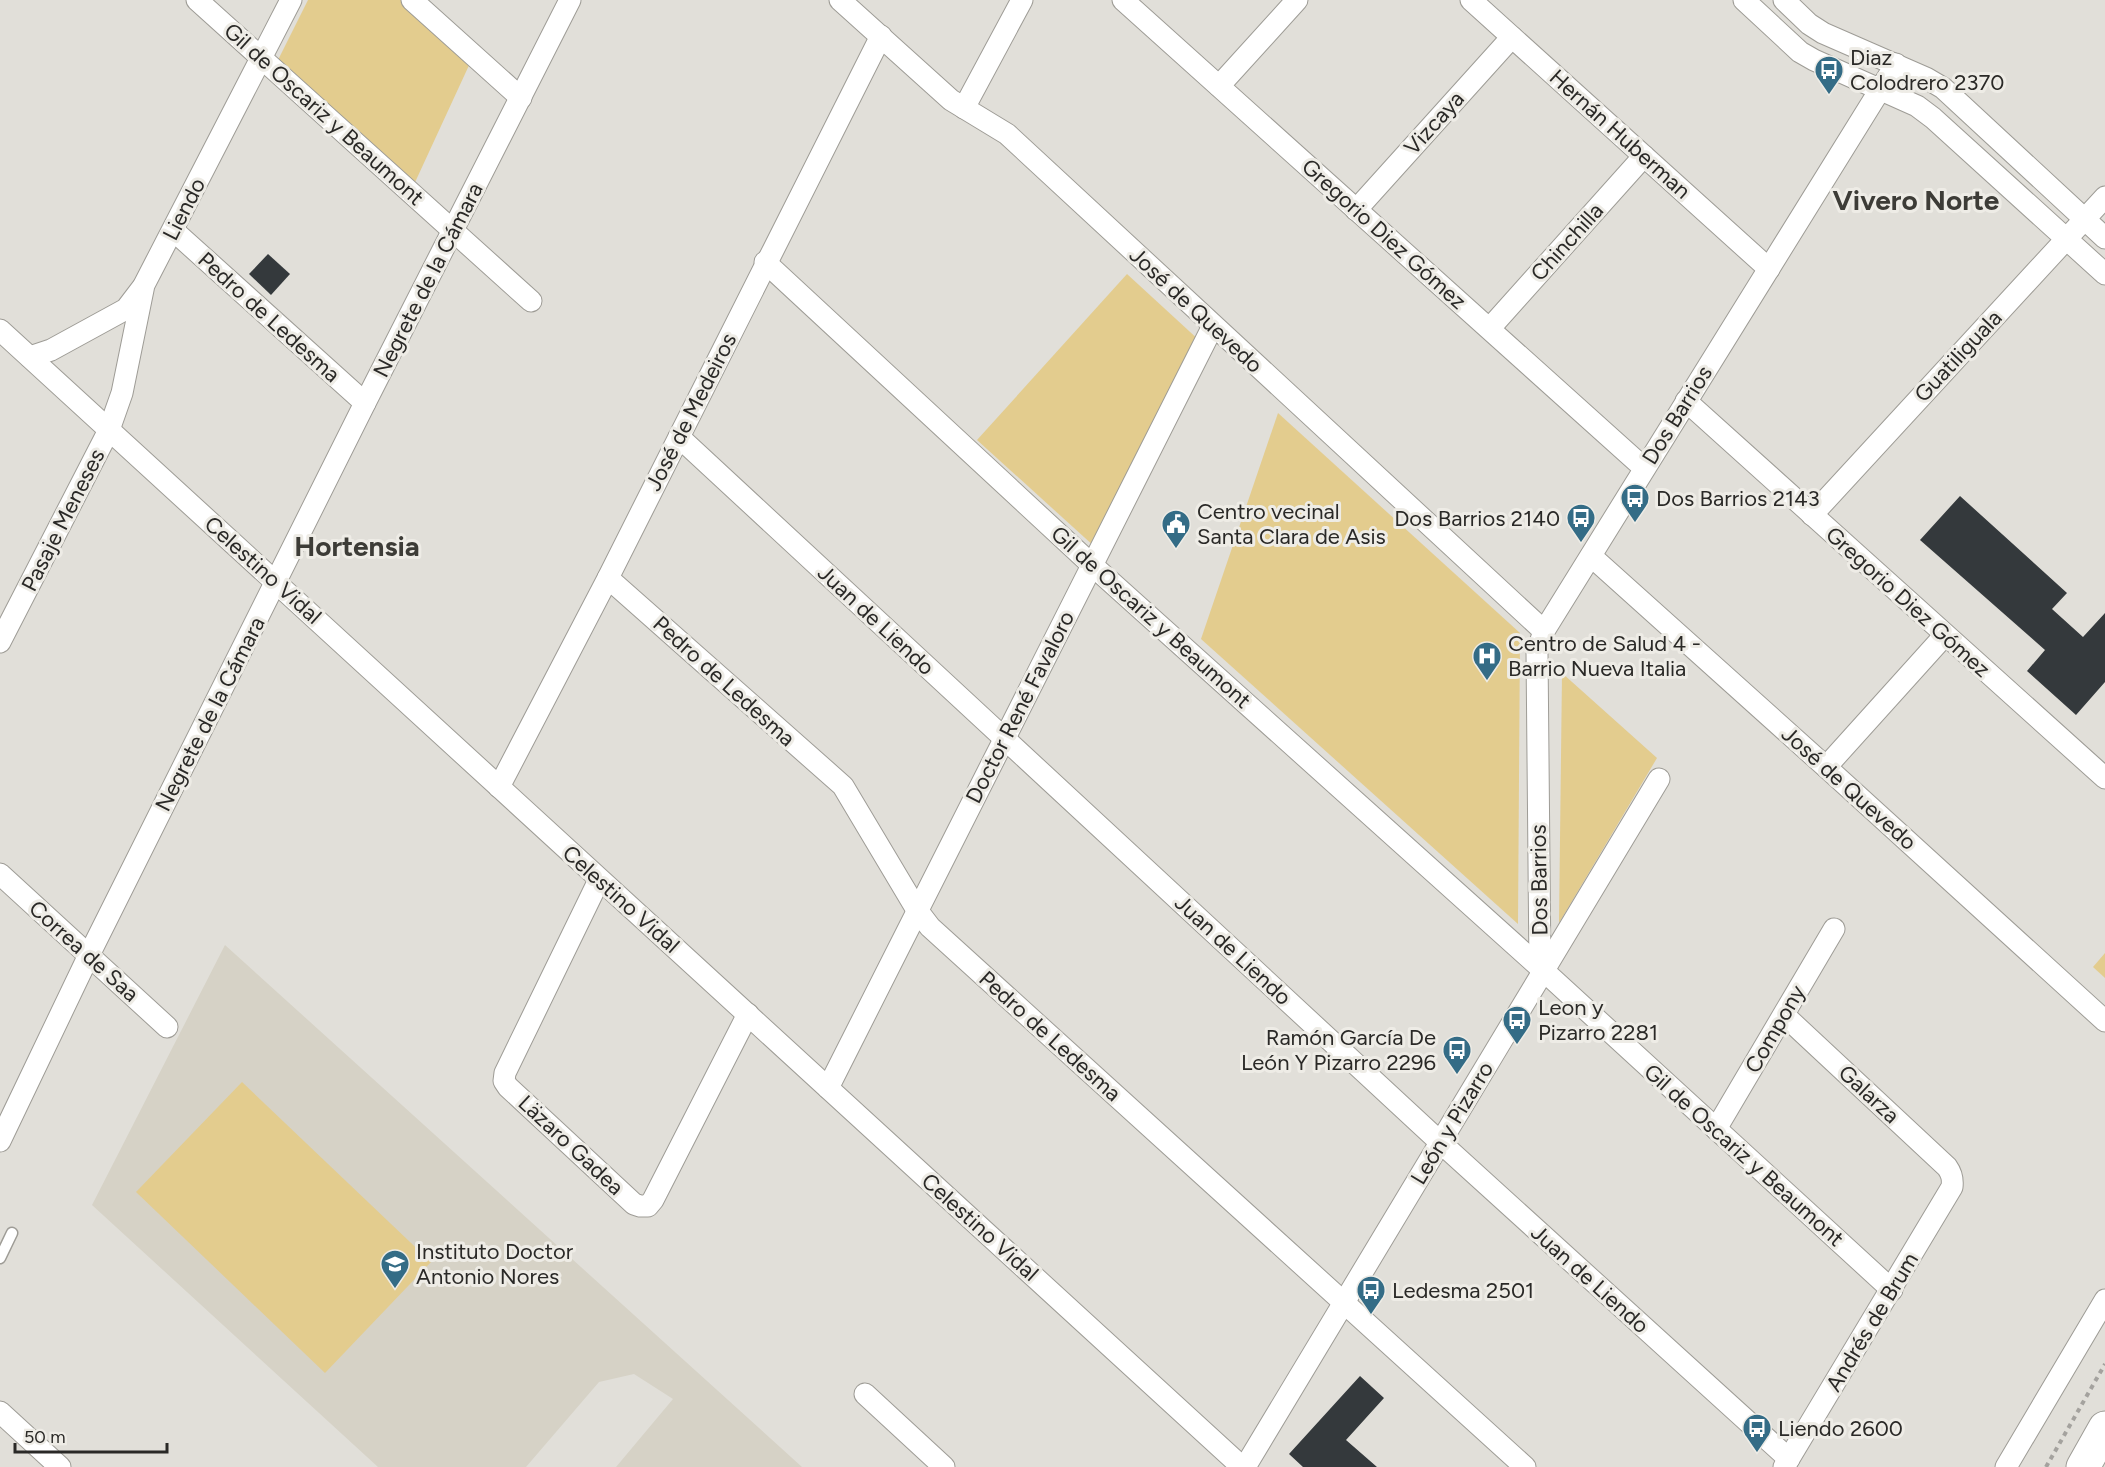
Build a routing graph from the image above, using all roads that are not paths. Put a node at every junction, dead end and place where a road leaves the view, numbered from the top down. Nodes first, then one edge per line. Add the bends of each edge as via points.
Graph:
1 (197, 0) edge
2 (291, 0) edge
3 (412, 0) edge
4 (570, 0) edge
5 (840, 0) edge
6 (1022, 0) edge
7 (1123, 0) edge
8 (1297, 0) edge
9 (1471, 0) edge
10 (1744, 0) edge
11 (1787, 1) edge
12 (1769, 23) junction
13 (881, 36) junction
14 (1512, 37) junction
15 (263, 57) junction
16 (1896, 64) junction
17 (1219, 86) junction
18 (1880, 89) junction
19 (521, 98) junction
20 (964, 108) junction
21 (1644, 156) junction
22 (2105, 197) edge
23 (1356, 210) junction
24 (2084, 220) junction
25 (174, 231) junction
26 (454, 231) junction
27 (2105, 238) edge
28 (2066, 240) junction
29 (765, 262) junction
30 (1769, 269) junction
31 (2105, 274) edge
32 (144, 285) junction
33 (531, 301) dead end
34 (1213, 326) junction
35 (1490, 328) junction
36 (0, 330) edge
37 (30, 357) junction
38 (1686, 401) junction
39 (364, 403) junction
40 (110, 430) junction
41 (679, 437) junction
42 (1644, 468) junction
43 (1812, 515) junction
44 (1591, 556) junction
45 (1092, 565) junction
46 (608, 578) junction
47 (276, 581) junction
48 (1544, 631) junction
49 (1945, 635) junction
50 (0, 642) edge
51 (1004, 738) junction
52 (1826, 767) junction
53 (1659, 778) dead end
54 (2105, 778) edge
55 (499, 787) junction
56 (0, 874) edge
57 (599, 880) junction
58 (917, 910) junction
59 (1834, 929) dead end
60 (89, 956) junction
61 (1542, 970) junction
62 (748, 1014) junction
63 (1784, 1015) junction
64 (2105, 1021) edge
65 (167, 1027) dead end
66 (828, 1088) junction
67 (1716, 1129) junction
68 (0, 1141) edge
69 (1441, 1143) junction
70 (1952, 1174) joint
71 (12, 1233) dead end
72 (0, 1258) edge
73 (1892, 1290) junction
74 (2105, 1300) edge
75 (1343, 1303) junction
76 (865, 1394) dead end
77 (0, 1412) edge
78 (2105, 1428) edge
79 (1787, 1463) edge
80 (60, 1467) edge
81 (944, 1467) edge
82 (1244, 1467) edge
83 (1525, 1467) edge
84 (2006, 1467) edge
85 (2083, 1467) edge

1 - 15 street, Gil de Oscariz y Beaumont
2 - 15 street, Liendo
3 - 19 street
4 - 19 street, Negrete de la Cámara
5 - 13 street, José de Quevedo
6 - 20 street
7 - 17 street, Gregorio Diez Gómez
8 - 17 street
9 - 14 street, Hernán Huberman
10 - 12 street
11 - 12 street
11 - 16 street via 1823,33
12 - 18 street via 1800,52
13 - 20 street, José de Quevedo
13 - 29 street, José de Medeiros
14 - 21 street, Hernán Huberman
14 - 23 street, Vizcaya
15 - 25 street, Liendo
15 - 26 street, Gil de Oscariz y Beaumont
16 - 18 street, Dos Barrios
16 - 24 street via 1943,88
17 - 23 street, Gregorio Diez Gómez
18 - 28 street via 1933,118
18 - 30 street, Dos Barrios
19 - 26 street, Negrete de la Cámara
20 - 34 street, José de Quevedo via 1007,134
21 - 30 street, Hernán Huberman
21 - 35 street, Chinchilla
22 - 24 street, Guatiliguala
23 - 35 street, Gregorio Diez Gómez
24 - 27 street
24 - 28 street, Guatiliguala
25 - 32 street, Liendo
25 - 39 street, Pedro de Ledesma
26 - 33 street, Gil de Oscariz y Beaumont
26 - 39 street, Negrete de la Cámara
28 - 31 street
28 - 43 street, Guatiliguala
29 - 41 street, José de Medeiros
29 - 45 street, Gil de Oscariz y Beaumont
30 - 38 street, Dos Barrios
32 - 37 street via 126,309 51,350
32 - 40 street, Liendo via 122,393
34 - 45 street, Doctor René Favaloro
34 - 48 street, José de Quevedo
35 - 42 street, Gregorio Diez Gómez
36 - 37 street, Celestino Vidal
37 - 40 street, Celestino Vidal
38 - 42 street, Dos Barrios
38 - 43 street, Gregorio Diez Gómez
39 - 47 street, Negrete de la Cámara
40 - 47 street, Celestino Vidal
40 - 50 street, Pasaje Meneses
41 - 46 street, José de Medeiros
41 - 51 street, Juan de Liendo
42 - 44 street, Dos Barrios
43 - 49 street, Gregorio Diez Gómez
44 - 48 street, Dos Barrios
44 - 52 street, José de Quevedo
45 - 51 street, Doctor René Favaloro
45 - 61 street, Gil de Oscariz y Beaumont
46 - 55 street, José de Medeiros
46 - 58 street, Pedro de Ledesma via 843,786
47 - 55 street, Celestino Vidal
47 - 60 street, Negrete de la Cámara
48 - 61 street, Dos Barrios via 1537,652
49 - 52 street
49 - 54 street, Gregorio Diez Gómez
51 - 58 street, Doctor René Favaloro
51 - 69 street, Juan de Liendo
52 - 64 street, José de Quevedo
53 - 61 street, León y Pizarro
55 - 57 street, Celestino Vidal
56 - 60 street, Correa de Saa
57 - 62 street, Celestino Vidal
57 - 62 street, Läzaro Gadea via 504,1080 634,1204 648,1206 653,1200
58 - 66 street, Doctor René Favaloro
58 - 75 street, Pedro de Ledesma via 930,927
59 - 63 street, Compony
60 - 65 street, Correa de Saa
60 - 68 street, Negrete de la Cámara
61 - 67 street, Gil de Oscariz y Beaumont
61 - 69 street, León y Pizarro
62 - 66 street, Celestino Vidal
63 - 67 street, Compony
63 - 70 street, Galarza
66 - 82 street, Celestino Vidal
67 - 73 street, Gil de Oscariz y Beaumont
69 - 75 street, León y Pizarro
69 - 79 street, Juan de Liendo
70 - 73 street, Andrés de Brum via 1952,1187
71 - 72 lane
73 - 79 street, Andrés de Brum
74 - 84 street
75 - 82 street, León y Pizarro
75 - 83 street, Pedro de Ledesma
76 - 81 street
77 - 80 street
78 - 85 main road

